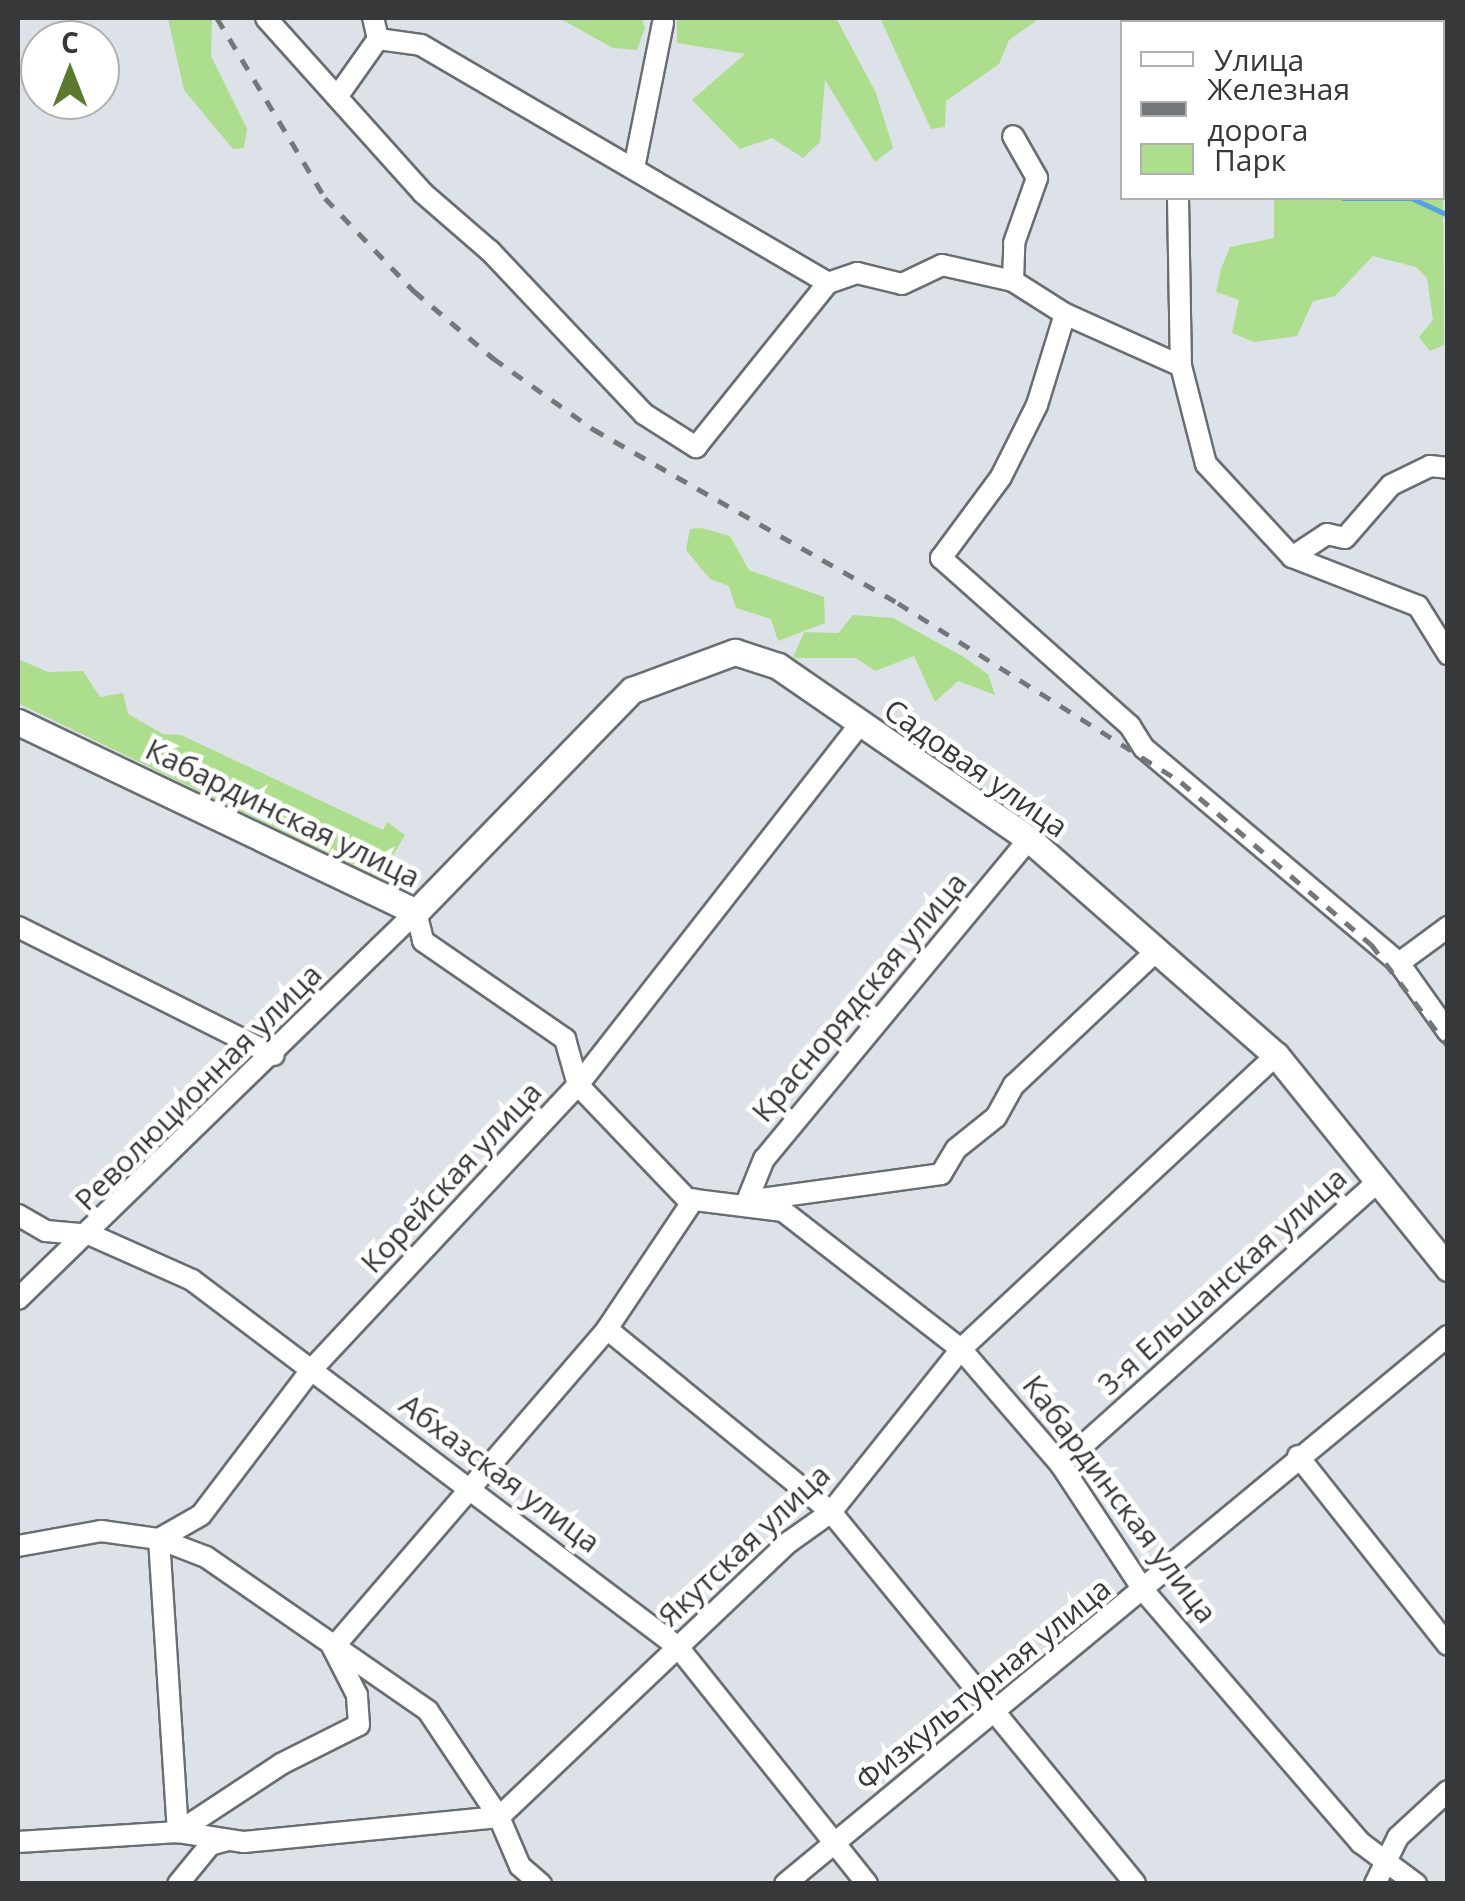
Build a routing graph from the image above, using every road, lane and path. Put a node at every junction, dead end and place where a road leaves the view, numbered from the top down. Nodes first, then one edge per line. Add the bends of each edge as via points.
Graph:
1 (266, 18) edge
2 (373, 18) edge
3 (662, 22) dead end
4 (378, 39) junction
5 (336, 97) junction
6 (1014, 136) dead end
7 (634, 168) junction
8 (1178, 200) edge
9 (1013, 281) junction
10 (828, 284) junction
11 (1065, 314) junction
12 (1182, 366) junction
13 (1448, 468) edge
14 (1292, 557) junction
15 (1448, 654) edge
16 (18, 722) edge
17 (858, 726) junction
18 (1029, 839) junction
19 (416, 912) junction
20 (18, 927) edge
21 (1448, 927) edge
22 (1156, 951) junction
23 (1399, 963) junction
24 (1448, 1032) edge
25 (274, 1055) junction
26 (1276, 1056) junction
27 (578, 1086) junction
28 (1378, 1182) junction
29 (694, 1199) junction
30 (747, 1201) junction
31 (18, 1215) edge
32 (90, 1235) junction
33 (1448, 1268) edge
34 (18, 1299) edge
35 (607, 1330) junction
36 (1448, 1336) edge
37 (961, 1349) junction
38 (312, 1369) junction
39 (1298, 1456) junction
40 (1061, 1465) junction
41 (470, 1486) junction
42 (831, 1512) junction
43 (159, 1539) junction
44 (18, 1546) edge
45 (1144, 1591) junction
46 (1448, 1645) edge
47 (678, 1647) junction
48 (333, 1648) junction
49 (994, 1710) junction
50 (1448, 1790) edge
51 (499, 1818) junction
52 (178, 1832) junction
53 (229, 1840) junction
54 (18, 1842) edge
55 (835, 1844) junction
56 (1388, 1859) junction
57 (178, 1884) edge
58 (541, 1884) edge
59 (785, 1884) edge
60 (867, 1884) edge
61 (1134, 1884) edge
62 (1376, 1884) edge
63 (1416, 1884) edge

1 - 5 street
2 - 4 street
3 - 7 street
4 - 5 street
4 - 7 street via 421,45
5 - 10 street via 644,414 696,447
6 - 9 street via 1036,178 1014,243
7 - 10 street
8 - 12 street
9 - 10 street via 942,265 902,284 857,273
9 - 11 street
11 - 12 street
11 - 23 street via 1037,405 1001,477 941,558 1130,726 1144,748
12 - 14 street via 1206,464
13 - 14 street via 1430,466 1392,485 1345,538 1328,534
14 - 15 street via 1418,606
16 - 19 street, Кабардинская улица
17 - 18 street, Садовая улица
17 - 19 street, Садовая улица via 778,666 734,652 694,662 632,690
17 - 27 street, Корейская улица
18 - 22 street, Садовая улица
18 - 30 street, Краснорядская улица via 764,1159
19 - 25 street, Революционная улица
19 - 27 street, Кабардинская улица via 422,941 565,1039
20 - 25 street
21 - 23 street
22 - 26 street, Садовая улица
22 - 30 street via 1014,1085 996,1117 956,1149 941,1174
23 - 24 street
25 - 32 street, Революционная улица
26 - 28 street, Садовая улица
26 - 37 street, Якутская улица
27 - 29 street, Кабардинская улица
27 - 38 street, Корейская улица
28 - 33 street, Садовая улица
28 - 40 street, 3-я Ельшанская улица
29 - 30 street, Кабардинская улица
29 - 35 street
30 - 37 street, Кабардинская улица via 783,1211
31 - 32 street, Абхазская улица via 46,1231
32 - 34 street, Революционная улица
32 - 38 street, Абхазская улица via 192,1280
35 - 41 street
35 - 42 street
36 - 39 street, Физкультурная улица
37 - 40 street, Кабардинская улица
37 - 42 street, Якутская улица
38 - 41 street, Абхазская улица
38 - 43 street, Корейская улица via 200,1515
39 - 45 street, Физкультурная улица
39 - 46 street
40 - 45 street, Кабардинская улица
41 - 47 street, Абхазская улица
41 - 48 street
42 - 47 street, Якутская улица
42 - 49 street
43 - 44 street via 101,1530
43 - 48 street via 206,1558
43 - 52 street
45 - 49 street, Физкультурная улица
45 - 56 street, Кабардинская улица via 1362,1843
47 - 51 street, Якутская улица
47 - 55 street, Абхазская улица
48 - 51 street via 428,1712
48 - 52 street via 357,1695 359,1726 281,1764
49 - 55 street, Физкультурная улица
49 - 61 street
50 - 56 street via 1398,1837
51 - 53 street
51 - 58 street via 520,1866
52 - 53 street
52 - 54 street
53 - 57 street via 210,1846
55 - 59 street, Физкультурная улица
55 - 60 street, Абхазская улица
56 - 62 street
56 - 63 street, Кабардинская улица

